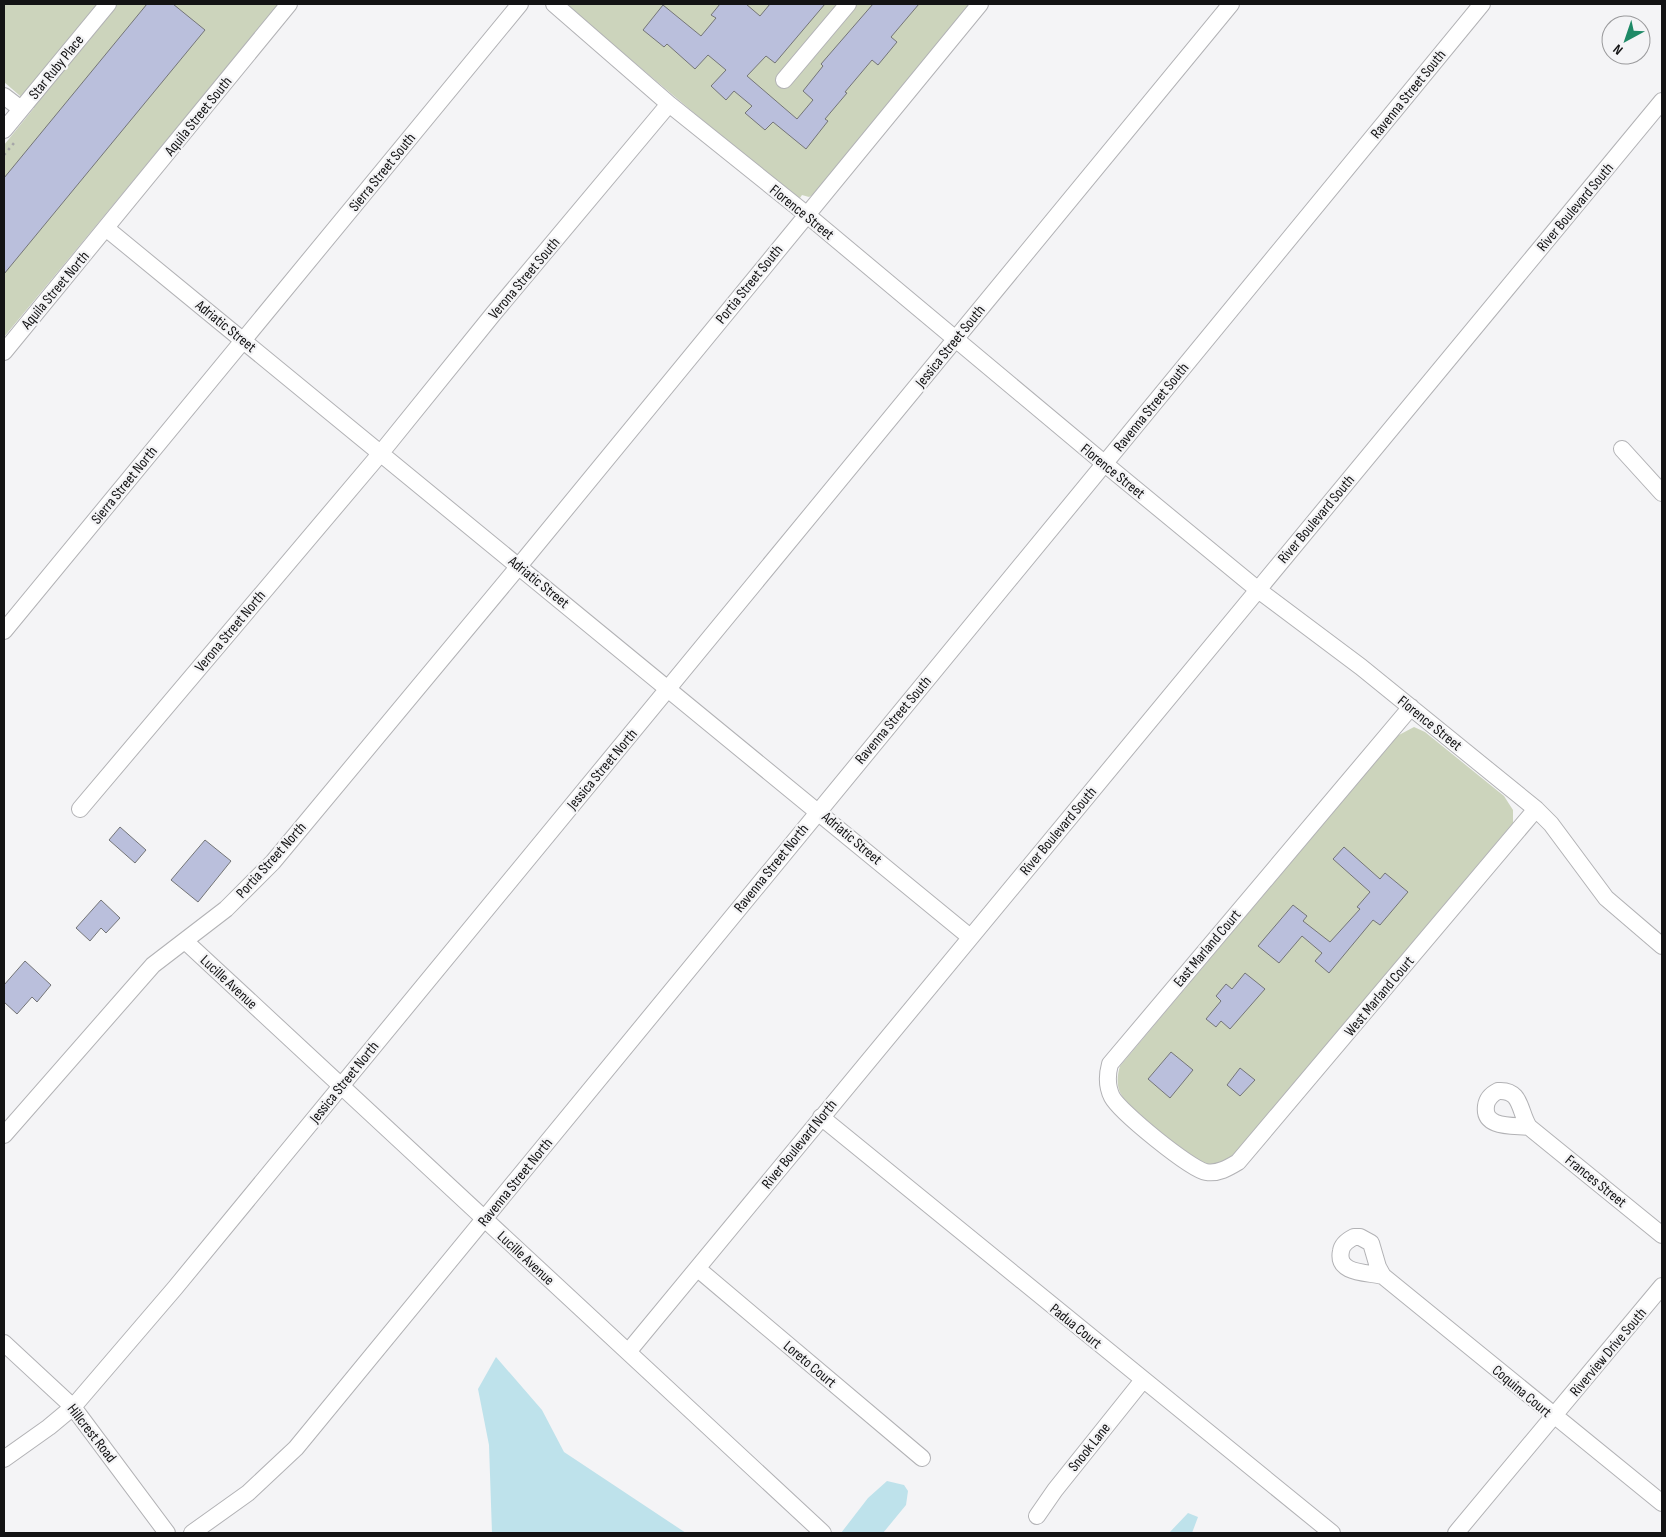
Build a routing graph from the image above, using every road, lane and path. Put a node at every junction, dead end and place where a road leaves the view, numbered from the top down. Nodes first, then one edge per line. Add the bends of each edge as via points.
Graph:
1 (108, 4) edge
2 (289, 4) edge
3 (520, 4) edge
4 (554, 4) edge
5 (848, 4) edge
6 (980, 4) edge
7 (1231, 4) edge
8 (1482, 4) edge
9 (784, 80) dead end
10 (4, 96) edge
11 (1662, 101) edge
12 (669, 104) junction
13 (21, 110) junction
14 (4, 130) edge
15 (806, 214) junction
16 (107, 228) junction
17 (243, 340) junction
18 (955, 340) junction
19 (4, 352) edge
20 (1622, 448) dead end
21 (380, 454) junction
22 (1104, 464) junction
23 (1662, 492) edge
24 (519, 566) junction
25 (1257, 589) junction
26 (4, 631) edge
27 (668, 688) junction
28 (1411, 707) junction
29 (80, 809) dead end
30 (1536, 809) junction
31 (819, 810) junction
32 (970, 937) junction
33 (185, 941) junction
34 (1662, 946) edge
35 (340, 1086) junction
36 (822, 1117) junction
37 (1529, 1127) dead end
38 (4, 1135) edge
39 (1215, 1172) joint
40 (484, 1219) junction
41 (1662, 1236) edge
42 (698, 1270) junction
43 (1383, 1276) dead end
44 (1662, 1286) edge
45 (4, 1343) edge
46 (628, 1352) junction
47 (1143, 1380) junction
48 (73, 1407) junction
49 (1553, 1417) junction
50 (922, 1458) dead end
51 (4, 1459) edge
52 (1662, 1504) edge
53 (1037, 1516) dead end
54 (167, 1533) edge
55 (192, 1533) edge
56 (822, 1533) edge
57 (1331, 1533) edge
58 (1456, 1533) edge

1 - 13 street, Star Ruby Place
2 - 16 street, Aquila Street South
3 - 17 street, Sierra Street South
4 - 12 street, Florence Street
5 - 9 street
6 - 15 street, Portia Street South
7 - 18 street, Jessica Street South
8 - 22 street, Ravenna Street South
10 - 13 street
11 - 25 street, River Boulevard South
12 - 15 street, Florence Street
12 - 21 street, Verona Street South
13 - 14 street, Star Ruby Place
15 - 18 street, Florence Street
15 - 24 street, Portia Street South
16 - 17 street, Adriatic Street
16 - 19 street, Aquila Street North
17 - 21 street, Adriatic Street
17 - 26 street, Sierra Street North
18 - 22 street, Florence Street
18 - 27 street, Jessica Street South
20 - 23 street
21 - 24 street, Adriatic Street
21 - 29 street, Verona Street North
22 - 25 street, Florence Street
22 - 31 street, Ravenna Street South
24 - 27 street, Adriatic Street
24 - 33 street, Portia Street North via 273,862 226,909
25 - 28 street, Florence Street
25 - 32 street, River Boulevard South
27 - 31 street, Adriatic Street
27 - 35 street, Jessica Street North
28 - 30 street, Florence Street
28 - 39 street, East Marland Court via 1110,1064 1110,1092 1121,1108 1192,1167
30 - 34 street, Florence Street via 1551,824 1606,898
30 - 39 street, West Marland Court via 1245,1155 1230,1167
31 - 32 street, Adriatic Street
31 - 40 street, Ravenna Street North
32 - 36 street, River Boulevard North
33 - 35 street, Lucille Avenue
33 - 38 street, Portia Street North via 152,965
35 - 40 street, Lucille Avenue
35 - 48 street, Jessica Street North
36 - 42 street, River Boulevard North
36 - 47 street, Padua Court
37 - 41 street, Frances Street
40 - 46 street, Lucille Avenue
40 - 55 street, Ravenna Street North via 296,1448 248,1493
42 - 46 street, River Boulevard North
42 - 50 street, Loreto Court
43 - 49 street, Coquina Court
44 - 49 street, Riverview Drive South
45 - 48 street, Hillcrest Road
46 - 56 street, Lucille Avenue
47 - 53 street, Snook Lane
47 - 57 street, Padua Court
48 - 51 street, Jessica Street North
48 - 54 street, Hillcrest Road
49 - 52 street, Coquina Court
49 - 58 street, Riverview Drive South

